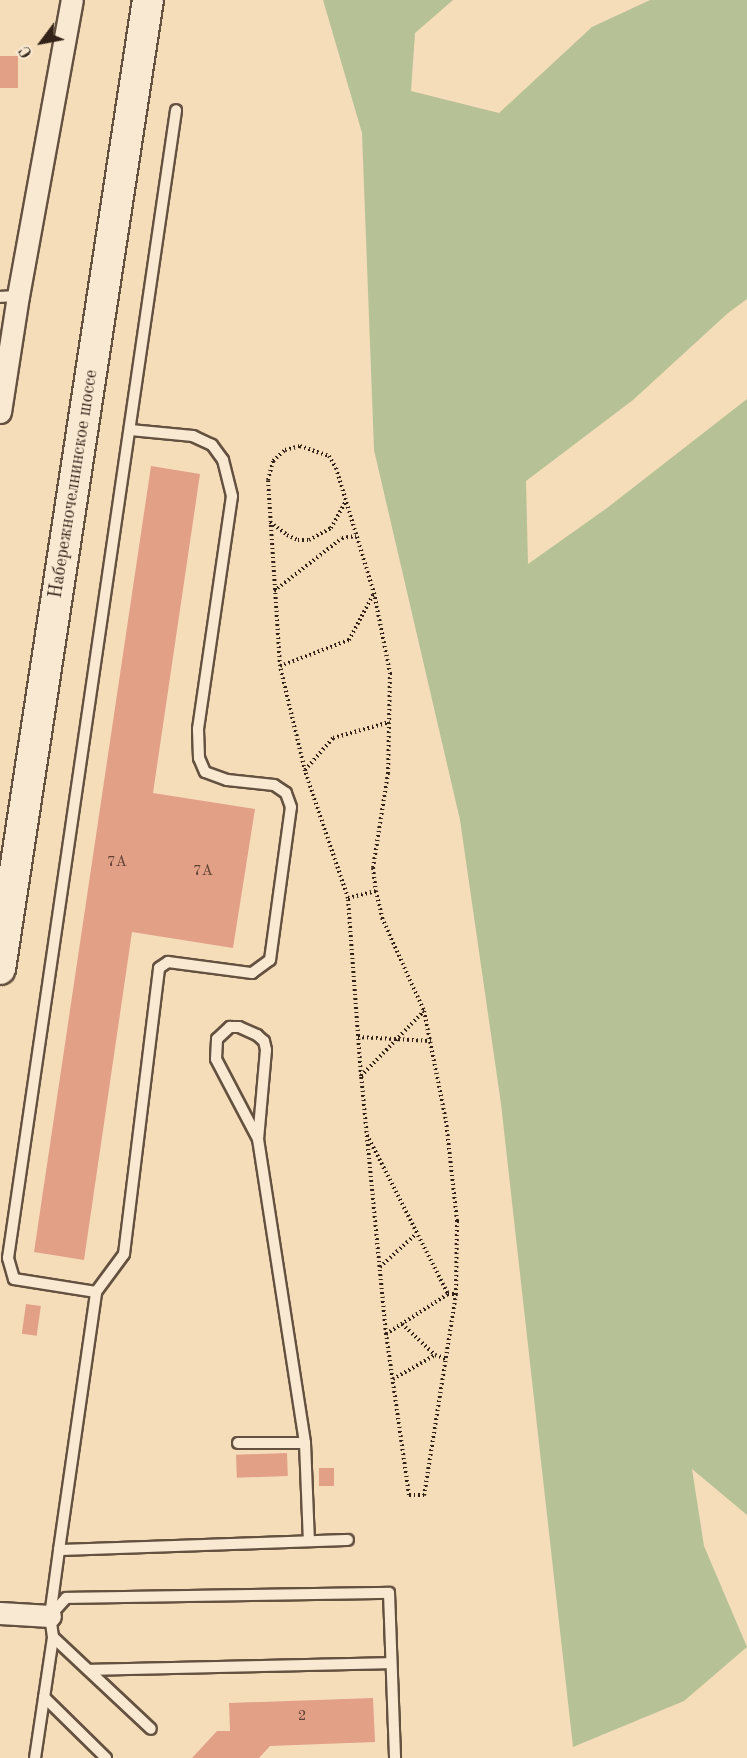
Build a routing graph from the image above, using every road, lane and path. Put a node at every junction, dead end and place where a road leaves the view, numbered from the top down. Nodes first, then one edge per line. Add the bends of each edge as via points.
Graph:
1 (72, 0) edge
2 (148, 0) edge
3 (176, 110) dead end
4 (9, 296) edge
5 (0, 412) edge
6 (130, 430) junction
7 (346, 501) junction
8 (270, 521) junction
9 (356, 536) junction
10 (273, 591) junction
11 (374, 593) junction
12 (280, 666) junction
13 (390, 722) junction
14 (305, 771) junction
15 (376, 891) junction
16 (348, 898) junction
17 (0, 969) edge
18 (424, 1011) junction
19 (358, 1037) junction
20 (396, 1039) junction
21 (431, 1041) junction
22 (360, 1076) junction
23 (366, 1132) junction
24 (258, 1139) junction
25 (417, 1234) junction
26 (380, 1268) junction
27 (96, 1292) junction
28 (448, 1294) junction
29 (456, 1294) junction
30 (402, 1324) junction
31 (386, 1334) junction
32 (435, 1354) junction
33 (447, 1359) junction
34 (393, 1379) junction
35 (238, 1443) dead end
36 (305, 1443) junction
37 (348, 1540) dead end
38 (309, 1541) junction
39 (59, 1550) junction
40 (0, 1613) edge
41 (50, 1616) junction
42 (53, 1637) junction
43 (391, 1663) junction
44 (89, 1670) junction
45 (44, 1697) junction
46 (151, 1729) dead end
47 (37, 1757) edge
48 (106, 1758) edge
49 (395, 1758) edge

1 - 4 street
2 - 17 main road, Набережночелнинское шоссе
3 - 6 lane
4 - 5 street
6 - 27 lane via 8,1258 14,1279
6 - 27 lane via 193,436 212,445 223,460 232,496 198,729 199,758 205,772 226,780 274,785 286,793 291,807 270,960 252,973 168,962 159,968 124,1254
7 - 8 path via 330,528 309,540 287,535
7 - 8 path via 329,456 300,446 285,450 273,461 268,480
7 - 9 path
8 - 10 path
9 - 10 path via 342,538
9 - 11 path
10 - 12 path
11 - 12 path via 349,640
11 - 13 path via 390,673
12 - 14 path
13 - 14 path via 333,738
13 - 15 path via 388,773 373,868
14 - 16 path
15 - 16 path
15 - 18 path via 382,918
16 - 19 path
18 - 20 path
18 - 21 path
19 - 20 path
19 - 22 path
20 - 21 path
20 - 22 path
21 - 29 path via 446,1120 457,1221
22 - 23 path
23 - 25 path
23 - 26 path
24 - 24 lane via 264,1041 238,1027 230,1028 217,1039 216,1059
24 - 36 lane
25 - 26 path
25 - 28 path
26 - 31 path
27 - 39 lane
28 - 29 path
28 - 30 path
29 - 33 path
30 - 31 path
30 - 32 path
31 - 34 path
32 - 33 path
32 - 34 path
33 - 34 path via 424,1496 409,1495
35 - 36 lane
36 - 38 lane
37 - 38 lane
38 - 39 lane
39 - 41 lane
40 - 41 street
41 - 42 lane
41 - 43 lane via 66,1598 389,1593
42 - 44 lane
42 - 45 lane
43 - 44 lane
43 - 49 lane
44 - 46 lane
45 - 47 lane
45 - 48 lane

